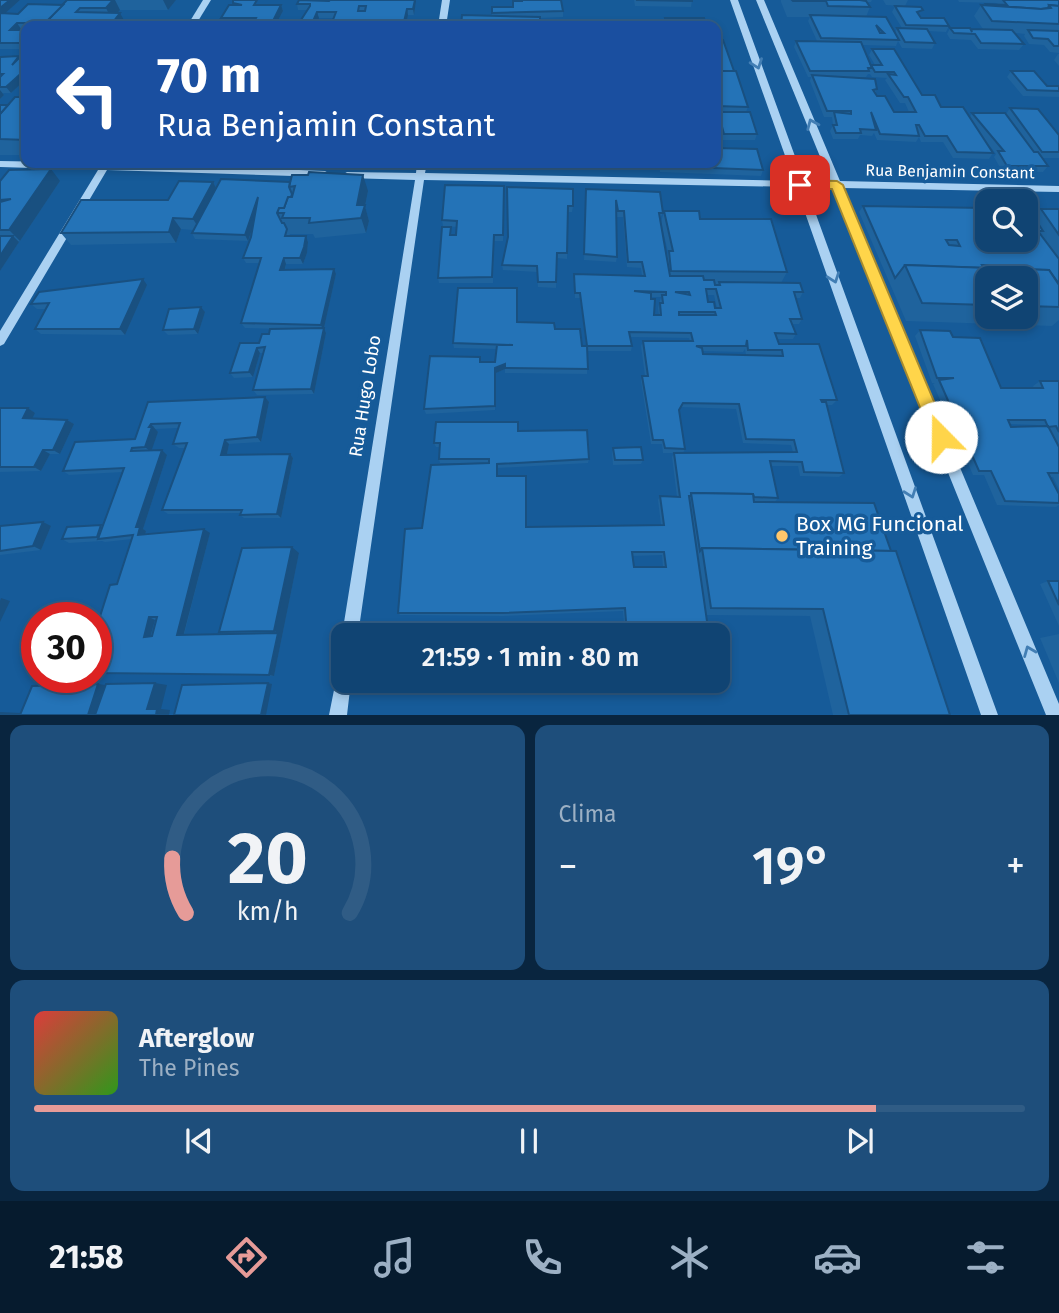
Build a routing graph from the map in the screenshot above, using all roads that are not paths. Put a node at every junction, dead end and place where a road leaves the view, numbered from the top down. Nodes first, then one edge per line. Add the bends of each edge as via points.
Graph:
1 (207, 0) edge
2 (446, 0) edge
3 (734, 0) edge
4 (760, 0) edge
5 (194, 21) edge
6 (443, 21) edge
7 (0, 164) edge
8 (21, 164) edge
9 (103, 168) edge
10 (184, 168) edge
11 (421, 168) edge
12 (420, 177) junction
13 (800, 185) junction
14 (837, 185) junction
15 (1059, 189) edge
16 (0, 341) edge
17 (352, 623) edge
18 (341, 693) edge
19 (338, 715) edge
20 (990, 715) edge
21 (1055, 715) edge

1 - 5 street
2 - 6 street
3 -> 13 street
14 -> 4 street
7 - 8 street, Rua Benjamin Constant
9 - 16 street
10 - 12 street, Rua Benjamin Constant
11 - 12 street, Rua Hugo Lobo
12 - 13 street, Rua Benjamin Constant
12 - 17 street, Rua Hugo Lobo
13 - 14 street, Rua Benjamin Constant
13 -> 20 street
14 - 15 street, Rua Benjamin Constant
21 -> 14 street
18 - 19 street

